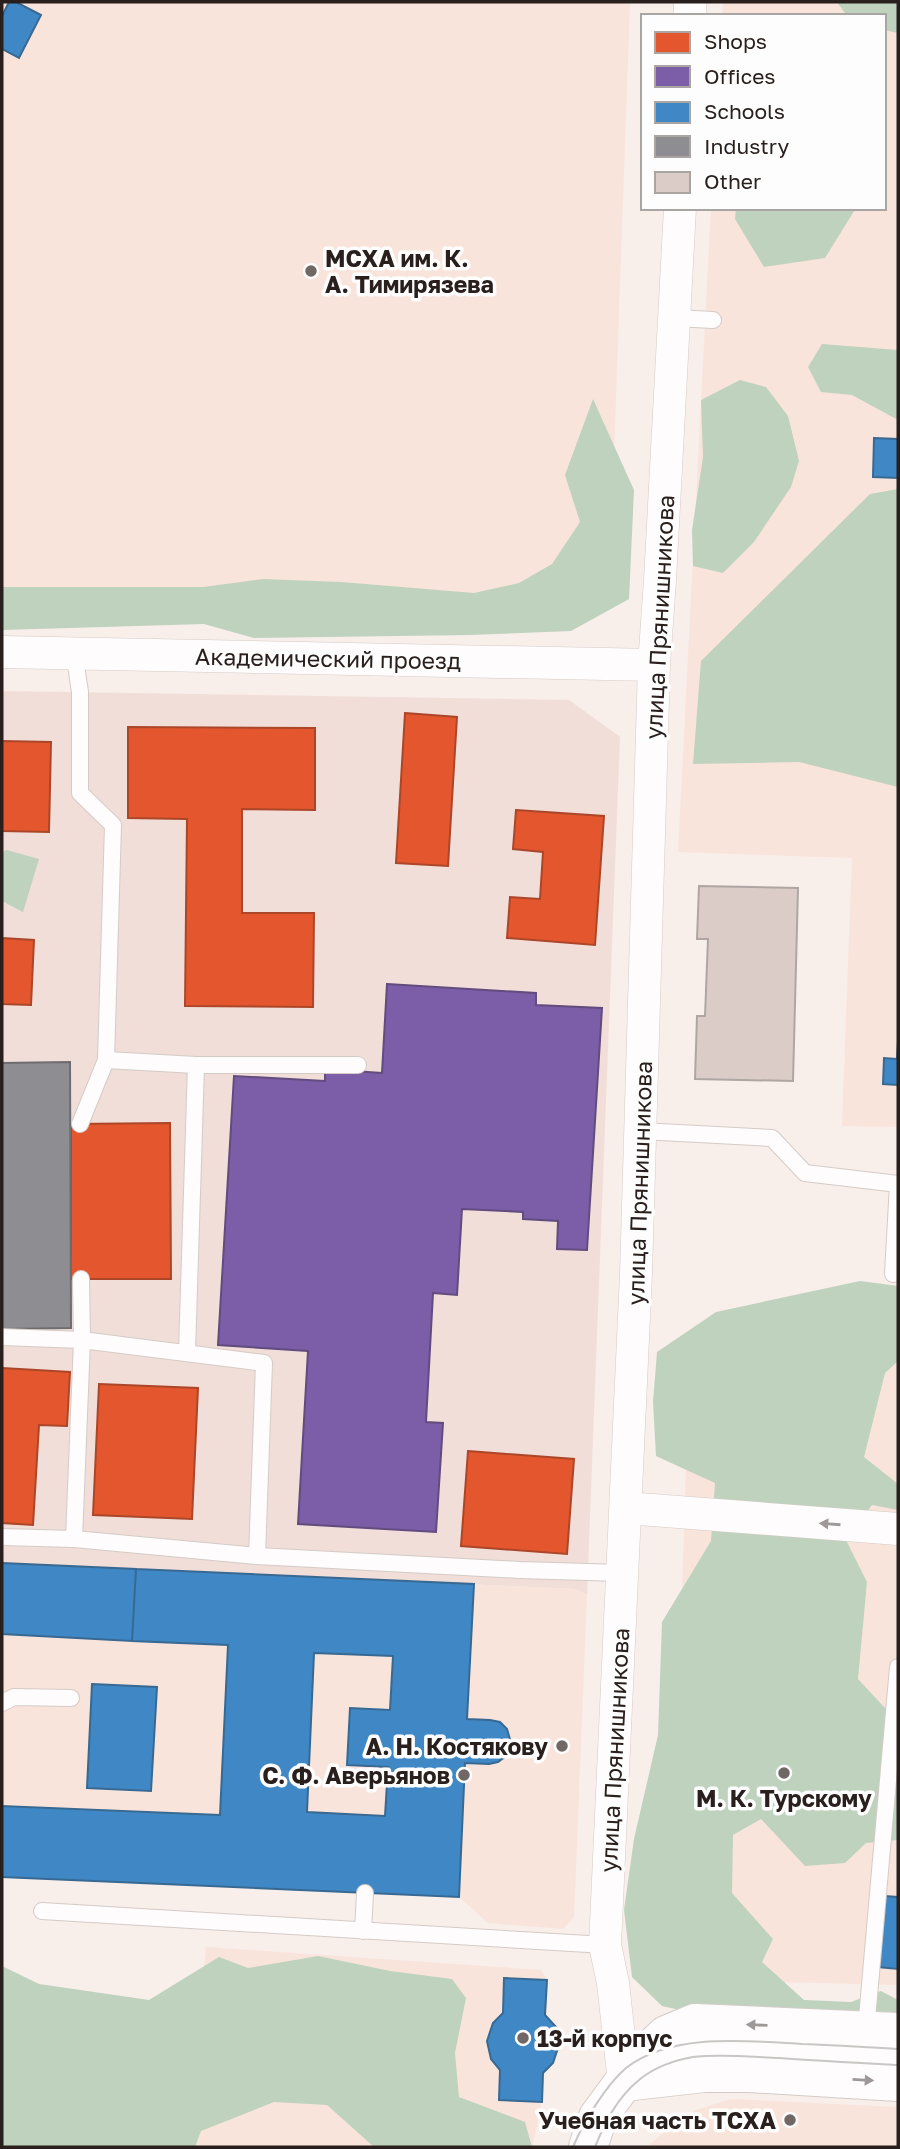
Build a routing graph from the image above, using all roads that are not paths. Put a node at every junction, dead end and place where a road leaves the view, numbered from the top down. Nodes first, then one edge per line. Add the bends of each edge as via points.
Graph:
1 (680, 210) edge
2 (675, 318) junction
3 (713, 320) dead end
4 (2, 652) edge
5 (74, 652) junction
6 (654, 665) junction
7 (106, 1060) junction
8 (196, 1065) junction
9 (358, 1065) dead end
10 (80, 1124) dead end
11 (641, 1131) junction
12 (893, 1274) dead end
13 (81, 1279) dead end
14 (2, 1337) edge
15 (82, 1340) junction
16 (187, 1352) junction
17 (626, 1508) junction
18 (898, 1529) edge
19 (2, 1536) edge
20 (74, 1539) junction
21 (257, 1556) junction
22 (622, 1573) junction
23 (898, 1667) edge
24 (71, 1698) dead end
25 (2, 1703) edge
26 (365, 1893) dead end
27 (42, 1911) dead end
28 (363, 1931) junction
29 (605, 1945) junction
30 (882, 2031) edge
31 (898, 2057) edge
32 (624, 2082) junction
33 (898, 2082) edge
34 (588, 2147) edge

1 - 2 street, улица Прянишникова
2 - 3 lane
2 - 6 street, улица Прянишникова
4 - 5 street, Академический проезд
5 - 6 street, Академический проезд
5 - 7 lane via 80,692 79,793 113,825
6 - 11 street, улица Прянишникова
7 - 8 lane
7 - 10 lane
8 - 9 lane
8 - 16 lane
11 - 12 lane via 772,1138 805,1173 898,1184
11 - 17 street, улица Прянишникова
13 - 15 lane
14 - 15 lane
15 - 16 lane
15 - 20 lane
16 - 21 lane via 264,1363
18 -> 17 street
17 - 22 street, улица Прянишникова
19 - 20 lane
20 - 21 lane
21 - 22 lane
22 - 29 street, улица Прянишникова
23 - 30 lane
24 - 25 lane via 14,1697
26 - 28 lane
27 - 28 lane
28 - 29 lane
29 - 32 street, улица Прянишникова
30 -> 32 main road via 695,2023 666,2035
31 - 32 lane via 693,2049 651,2062
32 -> 33 main road via 704,2073
32 - 34 main road via 598,2116

